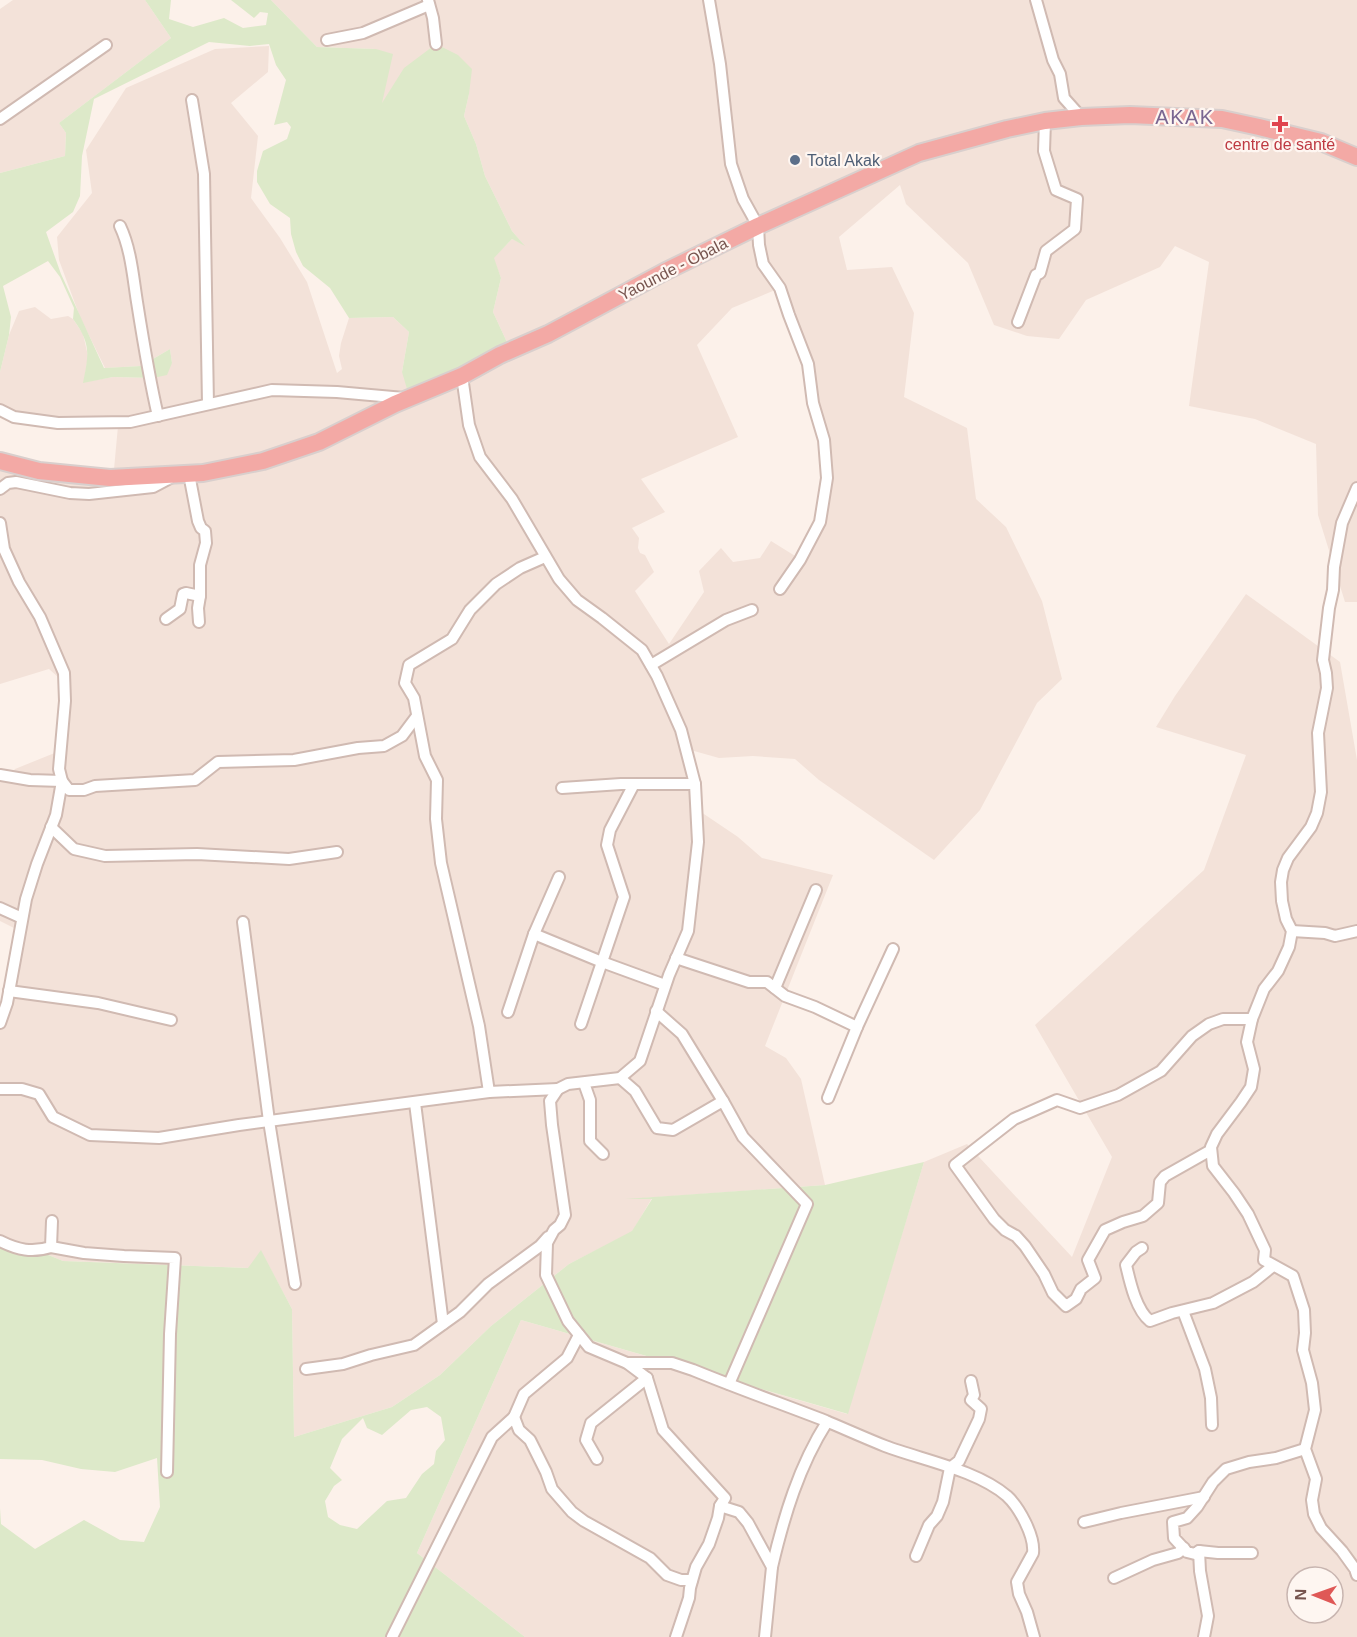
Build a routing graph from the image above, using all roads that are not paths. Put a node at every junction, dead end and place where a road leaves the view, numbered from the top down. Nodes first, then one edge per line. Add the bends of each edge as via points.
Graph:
1 (709, 0) edge
2 (1036, 0) edge
3 (428, 2) edge
4 (327, 40) dead end
5 (436, 44) dead end
6 (106, 45) dead end
7 (192, 100) dead end
8 (1081, 117) junction
9 (0, 119) edge
10 (1045, 121) junction
11 (1357, 158) edge
12 (120, 226) dead end
13 (758, 226) junction
14 (1018, 322) dead end
15 (462, 376) junction
16 (407, 399) junction
17 (208, 404) junction
18 (0, 410) edge
19 (158, 416) junction
20 (0, 461) edge
21 (183, 475) junction
22 (1357, 488) edge
23 (0, 489) edge
24 (0, 523) edge
25 (545, 557) junction
26 (780, 589) dead end
27 (200, 596) junction
28 (752, 610) dead end
29 (166, 619) dead end
30 (199, 622) dead end
31 (651, 665) junction
32 (417, 716) junction
33 (0, 775) edge
34 (62, 781) junction
35 (634, 784) junction
36 (695, 784) junction
37 (562, 788) dead end
38 (51, 827) junction
39 (337, 852) dead end
40 (559, 877) dead end
41 (816, 890) dead end
42 (0, 908) edge
43 (22, 918) junction
44 (243, 922) dead end
45 (1292, 931) junction
46 (1357, 931) edge
47 (534, 934) junction
48 (893, 949) dead end
49 (676, 958) junction
50 (602, 962) junction
51 (665, 985) junction
52 (775, 988) junction
53 (9, 991) junction
54 (656, 1011) junction
55 (508, 1012) dead end
56 (1252, 1019) junction
57 (171, 1020) dead end
58 (0, 1023) edge
59 (581, 1024) dead end
60 (857, 1027) junction
61 (620, 1078) junction
62 (584, 1083) junction
63 (0, 1089) edge
64 (558, 1089) junction
65 (489, 1092) junction
66 (828, 1098) dead end
67 (723, 1101) junction
68 (415, 1103) junction
69 (269, 1121) junction
70 (1211, 1150) junction
71 (603, 1154) dead end
72 (52, 1221) dead end
73 (554, 1230) junction
74 (0, 1241) edge
75 (51, 1247) junction
76 (1142, 1248) dead end
77 (1273, 1266) junction
78 (295, 1284) dead end
79 (1183, 1311) junction
80 (443, 1324) junction
81 (579, 1335) junction
82 (627, 1363) junction
83 (306, 1369) dead end
84 (647, 1378) junction
85 (970, 1381) dead end
86 (729, 1384) junction
87 (514, 1417) junction
88 (827, 1422) junction
89 (1212, 1425) dead end
90 (1305, 1449) junction
91 (597, 1460) dead end
92 (950, 1468) junction
93 (167, 1472) dead end
94 (1204, 1497) junction
95 (720, 1506) junction
96 (1084, 1522) dead end
97 (1184, 1548) junction
98 (1199, 1551) junction
99 (1252, 1553) dead end
100 (916, 1556) dead end
101 (772, 1567) junction
102 (1357, 1575) edge
103 (1114, 1578) dead end
104 (692, 1580) junction
105 (392, 1637) edge
106 (676, 1637) edge
107 (765, 1637) edge
108 (1034, 1637) edge
109 (1204, 1637) edge

1 - 13 street via 731,164
2 - 8 street via 1064,98
3 - 4 street via 363,33
3 - 5 street
6 - 9 street
7 - 17 street via 204,174
8 - 10 highway, Yaounde - Obala
8 - 11 highway, Yaounde - Obala via 1222,119 1321,142
10 - 13 highway, Yaounde - Obala via 920,153
10 - 14 street via 1044,151 1056,190 1077,199 1075,229 1046,251
12 - 19 street
13 - 15 highway, Yaounde - Obala
13 - 26 street via 763,264 780,288 808,364 813,403 824,440 827,478 820,522
15 - 16 highway, Yaounde - Obala
15 - 25 street via 469,425 480,457 512,500
16 - 17 street via 272,390
16 - 21 highway, Yaounde - Obala via 319,442 263,461
17 - 19 street
18 - 19 street via 14,417 57,423 130,422
20 - 21 highway, Yaounde - Obala via 39,471 110,478
21 - 23 street via 153,487 89,494 16,482
21 - 27 street via 205,531
22 - 45 street via 1342,523 1334,567 1323,660 1327,688 1318,733 1321,792 1317,813 1288,858 1281,882 1286,919
24 - 34 street via 4,549 64,673
25 - 31 street via 577,600 642,651
25 - 32 street via 496,584 470,610 452,639 409,665 405,683 414,698
27 - 29 street via 183,594 180,609
27 - 30 street
28 - 31 street via 726,620
31 - 36 street via 681,730
32 - 34 street via 402,736 384,746 294,760 218,762 195,780 84,790 69,790
32 - 65 street via 424,756 437,780 441,864 479,1026
33 - 34 street
34 - 38 street
35 - 36 street
35 - 37 street
35 - 50 street via 610,830 607,845 624,897
36 - 49 street via 698,842 687,931
38 - 39 street via 74,849 105,856 197,854 289,859
38 - 43 street
40 - 47 street
41 - 52 street
42 - 43 street
43 - 53 street
44 - 69 street
45 - 46 street via 1335,936
45 - 56 street via 1289,947 1264,989
47 - 50 street
47 - 55 street
48 - 60 street
49 - 51 street
49 - 52 street via 749,982 767,982
50 - 51 street
50 - 59 street
51 - 54 street
52 - 60 street
53 - 57 street via 98,1003
53 - 58 street
54 - 61 street via 640,1061
54 - 67 street via 682,1034
56 - 70 street via 1247,1042 1254,1069 1251,1087 1217,1134
56 - 70 street via 1223,1019 1209,1024 1192,1036 1161,1071 1118,1095 1080,1108 1057,1100 1014,1119 955,1165 994,1219 1025,1246 1065,1306 1095,1278 1088,1260 1105,1230 1143,1216 1158,1203 1160,1182 1165,1176
60 - 66 street
61 - 62 street
61 - 67 street via 635,1091 657,1128 673,1130
62 - 64 street
62 - 71 street via 590,1100 590,1141
63 - 69 street via 39,1094 53,1117 90,1136 159,1138
64 - 65 street
64 - 73 street via 550,1101 566,1215
65 - 68 street
67 - 86 street via 742,1137 807,1204
68 - 69 street
68 - 80 street
69 - 78 street
70 - 77 street via 1213,1166 1248,1214 1265,1250 1264,1260
72 - 75 street
73 - 80 street via 540,1246
73 - 81 street via 547,1244 546,1275
74 - 75 street via 17,1250
75 - 93 street via 175,1258
76 - 79 street via 1126,1264 1144,1316 1150,1321
77 - 79 street via 1213,1303
77 - 90 street via 1293,1276 1304,1310 1303,1350 1315,1410
79 - 89 street via 1205,1369
80 - 83 street via 414,1345 343,1364
81 - 82 street via 589,1347
81 - 87 street via 567,1358 524,1394
82 - 84 street
82 - 86 street via 672,1363
84 - 91 street via 591,1422 586,1440
84 - 95 street via 663,1430 724,1498
85 - 92 street via 974,1395 971,1400 981,1409 979,1419 959,1461
86 - 88 street
87 - 104 street via 519,1430 530,1440 552,1489 572,1512 650,1558 667,1575
87 - 105 street via 492,1437
88 - 92 street
88 - 101 street via 794,1487
90 - 94 street via 1226,1469
90 - 102 street via 1316,1479 1314,1514
92 - 100 street via 940,1509
92 - 108 street via 981,1480 1008,1497 1030,1533 1032,1552 1017,1582
94 - 96 street
94 - 97 street via 1187,1518 1173,1522 1174,1538
95 - 101 street via 739,1512
95 - 104 street via 709,1544
97 - 98 street via 1195,1554
97 - 103 street
98 - 99 street
98 - 109 street via 1208,1616
101 - 107 street
104 - 106 street

